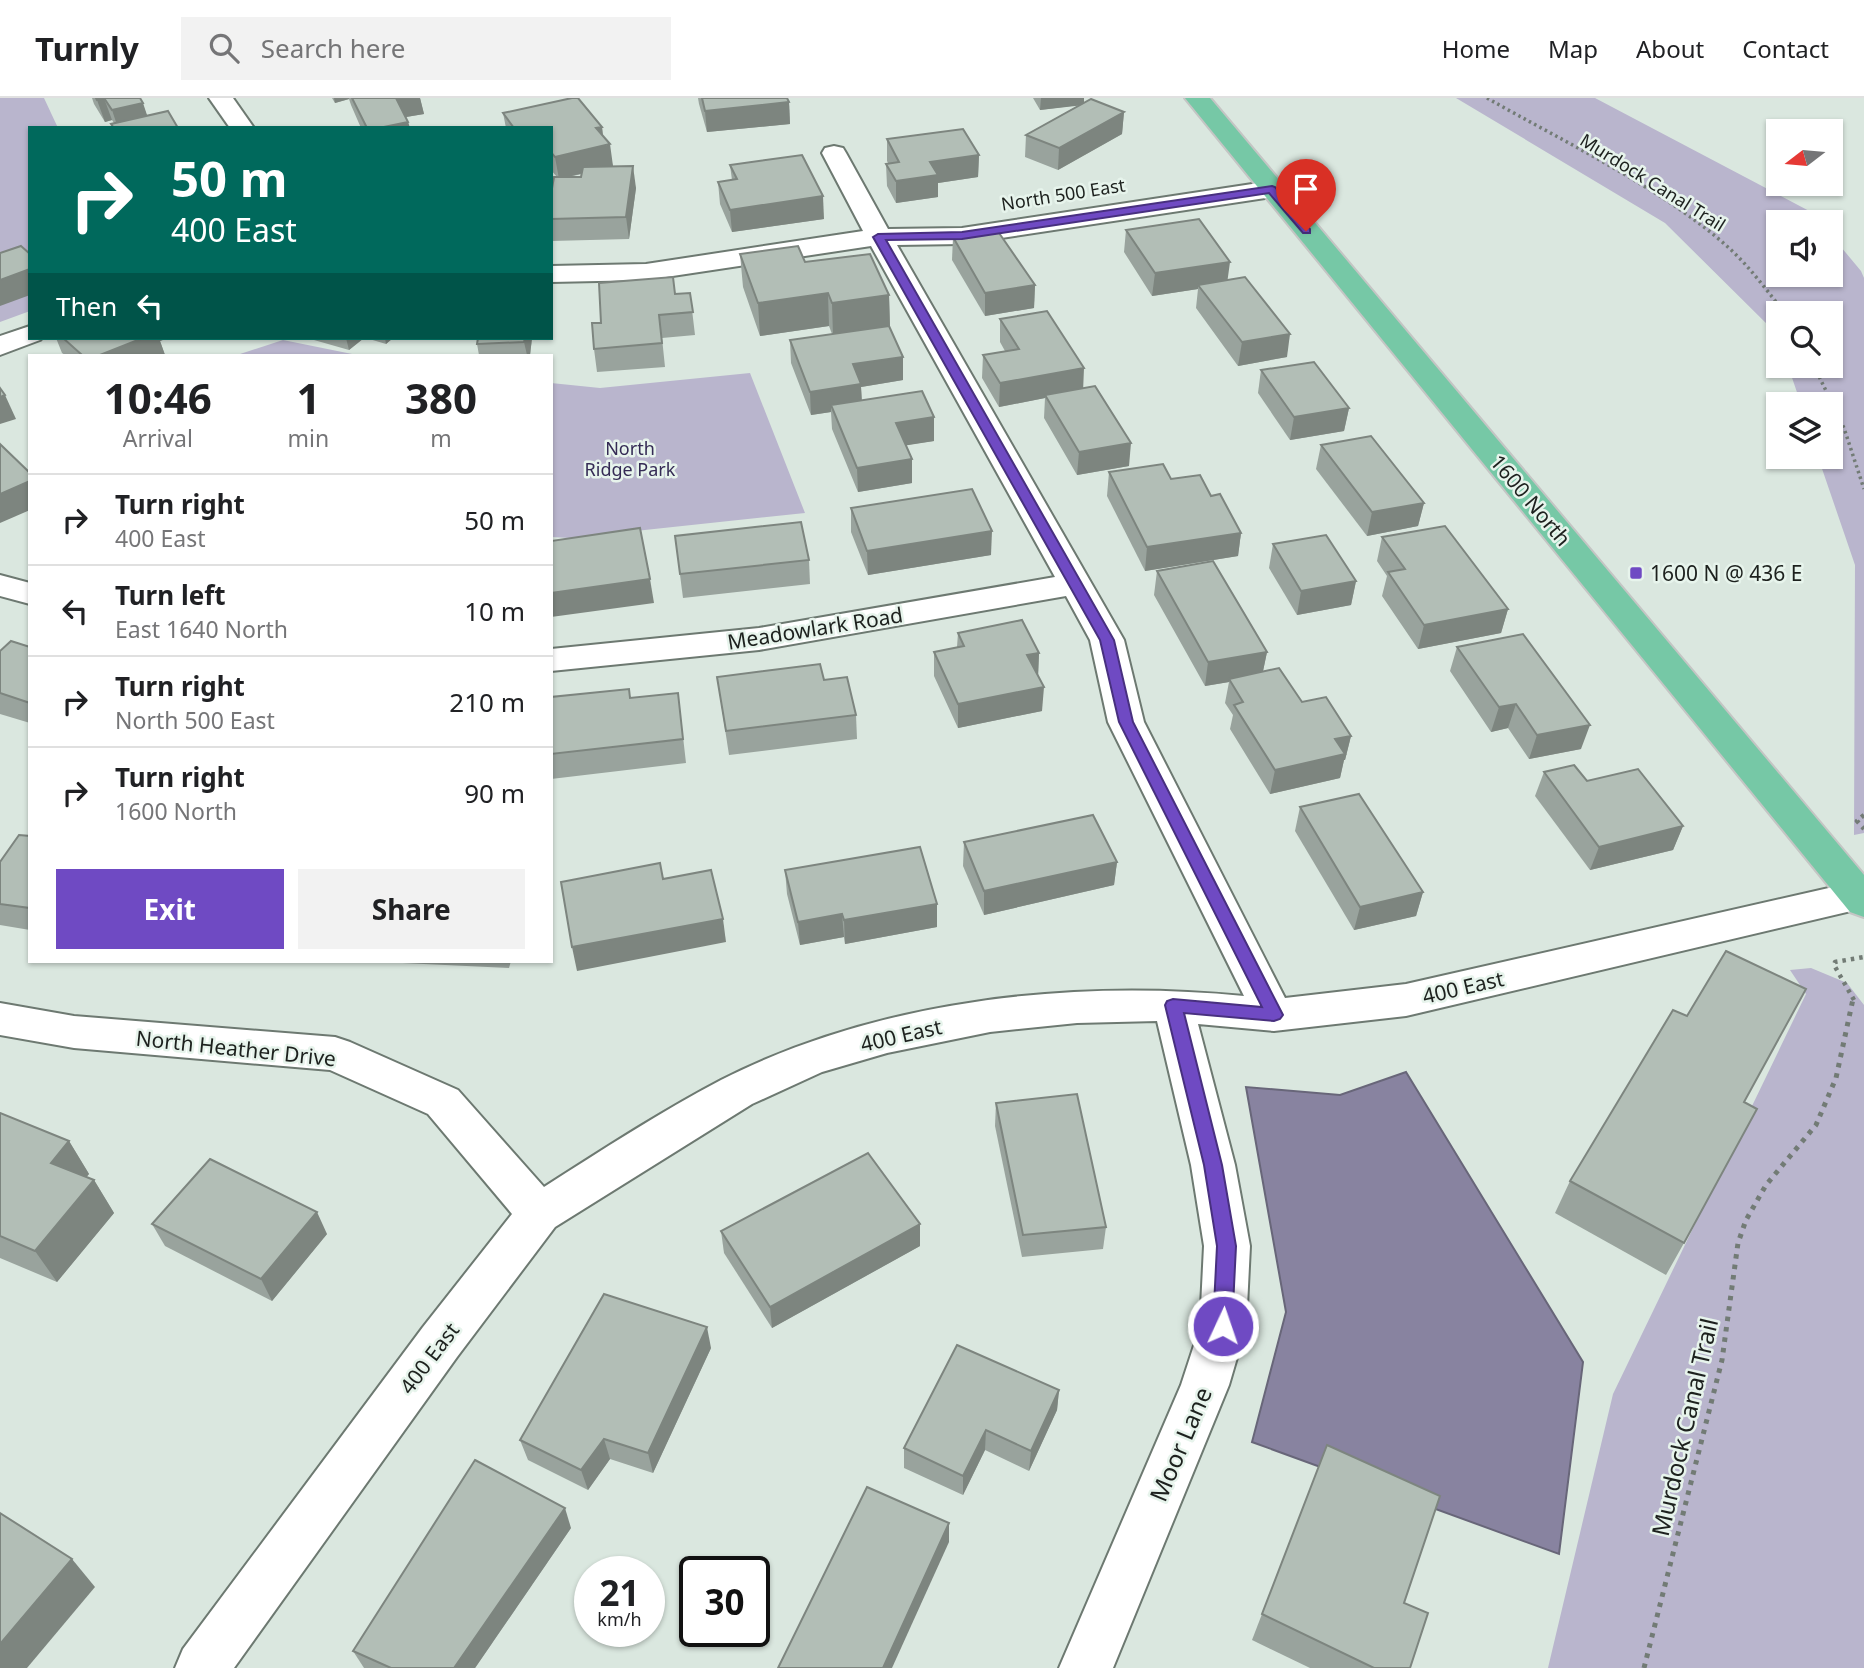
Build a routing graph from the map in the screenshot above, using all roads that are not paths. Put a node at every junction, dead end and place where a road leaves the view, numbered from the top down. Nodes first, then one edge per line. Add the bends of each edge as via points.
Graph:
1 (221, 98) edge
2 (1197, 98) edge
3 (241, 126) edge
4 (834, 153) dead end
5 (1272, 189) junction
6 (947, 212) dead end
7 (878, 237) junction
8 (553, 274) edge
9 (28, 335) edge
10 (0, 346) edge
11 (1077, 584) junction
12 (0, 585) edge
13 (28, 593) edge
14 (553, 660) edge
15 (1862, 895) edge
16 (1173, 1005) junction
17 (1274, 1015) junction
18 (0, 1019) edge
19 (539, 1213) junction
20 (202, 1668) edge
21 (1086, 1668) edge

1 - 3 street
2 - 5 main road, 1600 North via 1239,167
4 - 7 street
5 - 7 street, North 500 East via 962,236
5 - 15 main road, 1600 North
6 - 7 street, North 500 East
7 - 8 street, North 500 East via 646,272
7 - 11 street
9 - 10 street
11 - 14 street, Meadowlark Road via 759,639
11 - 17 street via 1107,640 1126,722
12 - 13 street
15 - 17 street, 400 East via 1406,1000
16 - 17 street, 400 East
16 - 19 street, 400 East via 1077,1007 990,1016 887,1035 810,1059 725,1099
16 - 21 street, Moor Lane via 1213,1165 1227,1246 1223,1326 1205,1385
18 - 19 street, North Heather Drive via 74,1032 335,1054 443,1102
19 - 20 street, 400 East

